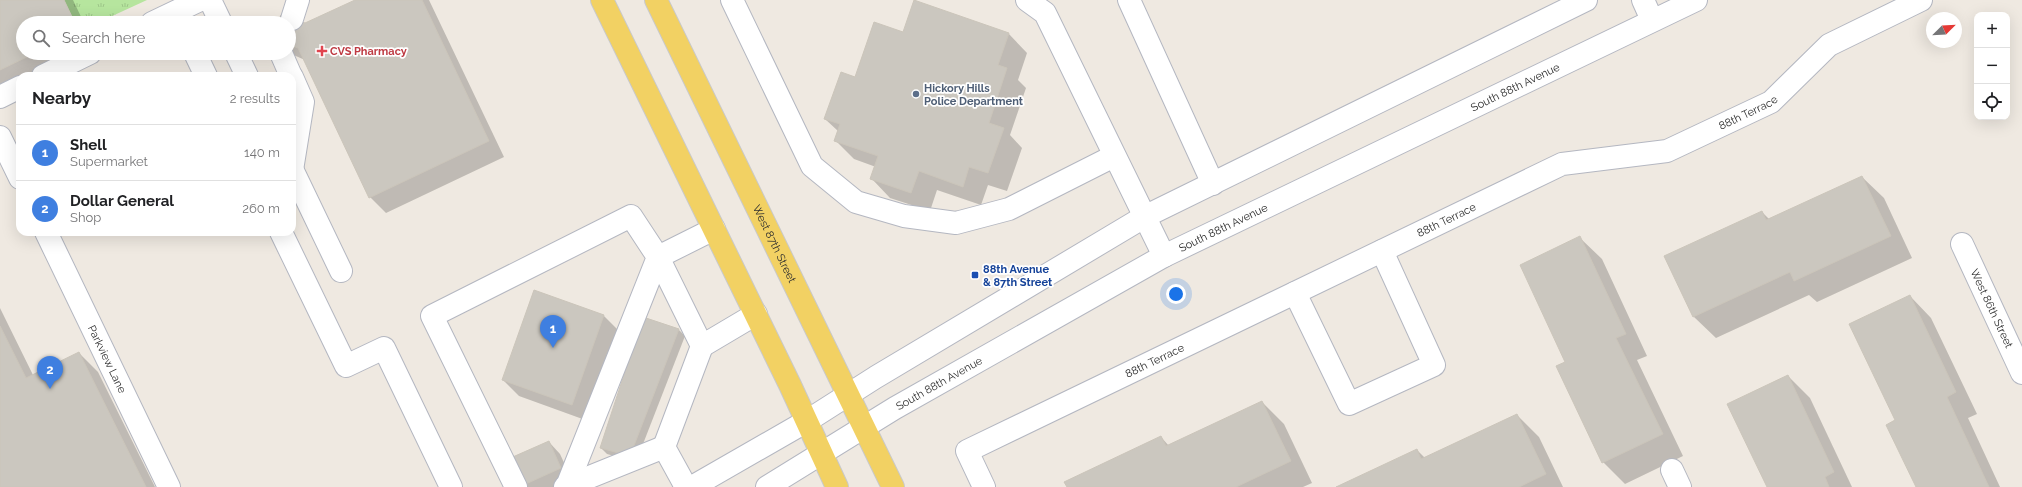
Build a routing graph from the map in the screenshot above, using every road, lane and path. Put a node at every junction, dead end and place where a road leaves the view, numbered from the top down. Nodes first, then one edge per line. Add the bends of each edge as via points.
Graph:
1 (200, 0) edge
2 (210, 0) edge
3 (602, 0) edge
4 (656, 0) edge
5 (732, 0) edge
6 (1028, 0) edge
7 (1129, 0) edge
8 (1586, 0) edge
9 (1643, 0) edge
10 (1696, 0) edge
11 (1921, 0) edge
12 (180, 16) edge
13 (218, 16) edge
14 (1652, 20) junction
15 (76, 60) edge
16 (198, 60) edge
17 (239, 60) edge
18 (284, 60) edge
19 (51, 72) edge
20 (204, 72) edge
21 (245, 72) edge
22 (290, 72) edge
23 (296, 86) edge
24 (16, 89) edge
25 (0, 97) edge
26 (0, 137) edge
27 (296, 145) edge
28 (1114, 156) junction
29 (16, 170) edge
30 (296, 178) edge
31 (1213, 184) junction
32 (1144, 217) junction
33 (714, 229) junction
34 (48, 236) edge
35 (283, 236) edge
36 (1962, 244) dead end
37 (1382, 251) junction
38 (1164, 256) junction
39 (658, 257) junction
40 (340, 271) dead end
41 (1295, 293) junction
42 (756, 314) junction
43 (702, 346) junction
44 (2022, 373) edge
45 (848, 396) junction
46 (807, 421) junction
47 (865, 428) junction
48 (664, 447) junction
49 (822, 454) junction
50 (169, 487) edge
51 (451, 487) edge
52 (516, 487) edge
53 (566, 487) edge
54 (686, 487) edge
55 (692, 487) edge
56 (767, 487) edge
57 (837, 487) edge
58 (893, 487) edge
59 (984, 487) edge

1 - 12 street
2 - 13 street
3 - 33 main road
4 - 45 main road, West 87th Street
5 - 28 street via 812,166 856,202 904,216 956,223 1009,209
6 - 28 street via 1045,13
7 - 31 street
8 - 31 street
9 - 14 street
10 - 14 street, South 88th Avenue
11 - 37 street, 88th Terrace via 1829,45 1771,102 1667,151 1562,164
14 - 38 street, South 88th Avenue
15 - 19 street
16 - 20 street
17 - 21 street
18 - 22 street
23 - 27 street via 303,102
24 - 25 street
26 - 29 street
28 - 32 street
30 - 40 street
31 - 32 street
32 - 38 street
32 - 45 street
33 - 39 street
33 - 42 main road
34 - 50 street, Parkview Lane
35 - 51 street via 346,366 384,348
36 - 44 street, West 86th Street
37 - 41 street, 88th Terrace
37 - 41 street via 1434,365 1349,404
38 - 47 street, South 88th Avenue via 895,408
39 - 43 street
39 - 52 street via 631,216 432,316
39 - 53 street
41 - 59 street, 88th Terrace via 967,451
42 - 43 street
42 - 46 main road
43 - 48 street
45 - 46 street
45 - 47 main road, West 87th Street
46 - 49 main road
46 - 55 street
47 - 49 street, South 88th Avenue
47 - 58 main road, West 87th Street
48 - 53 street
48 - 54 street
49 - 56 street, South 88th Avenue
49 - 57 main road

